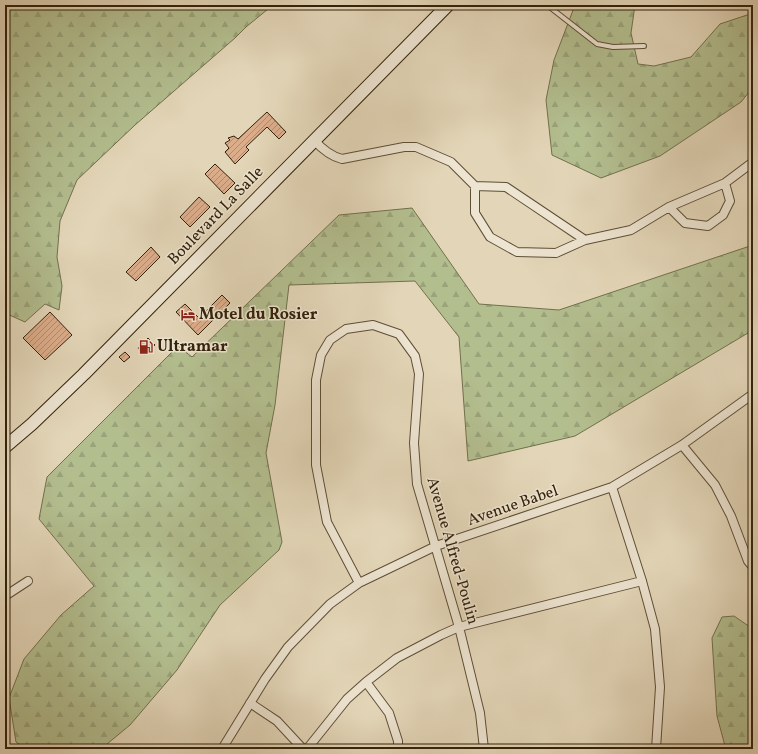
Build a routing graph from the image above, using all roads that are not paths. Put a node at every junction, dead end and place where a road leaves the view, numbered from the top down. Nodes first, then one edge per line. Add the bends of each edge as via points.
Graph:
1 (448, 5) edge
2 (547, 5) edge
3 (644, 46) dead end
4 (314, 140) junction
5 (753, 162) edge
6 (725, 182) junction
7 (475, 186) junction
8 (668, 207) junction
9 (585, 240) junction
10 (753, 394) edge
11 (682, 445) junction
12 (5, 447) edge
13 (612, 487) junction
14 (436, 546) junction
15 (753, 567) edge
16 (28, 581) dead end
17 (642, 581) junction
18 (360, 583) junction
19 (5, 596) edge
20 (459, 627) junction
21 (366, 682) junction
22 (250, 703) junction
23 (222, 749) edge
24 (303, 749) edge
25 (307, 749) edge
26 (398, 749) edge
27 (484, 749) edge
28 (656, 749) edge

1 - 4 street, Boulevard La Salle
2 - 3 lane via 597,44 613,47
4 - 7 street via 325,152 342,159 416,147 451,162
4 - 12 street, Boulevard La Salle via 84,374
5 - 6 street
6 - 8 street
6 - 8 street via 730,202 723,215 708,226 685,223
7 - 9 street via 506,187
7 - 9 street via 475,213 490,237 517,252 556,253
8 - 9 street via 631,230
10 - 11 street, Avenue Babel
11 - 13 street, Avenue Babel
11 - 15 street via 715,485 732,516 748,561
13 - 14 street, Avenue Babel
13 - 17 street
14 - 18 street, Avenue Babel
14 - 18 street, Avenue Alfred-Poulin via 417,484 414,442 419,374 415,356 399,334 373,325 346,329 330,340 321,355 316,380 316,465 328,522
14 - 20 street, Avenue Alfred-Poulin
16 - 19 street
17 - 20 street
17 - 28 street via 655,629 660,687
18 - 22 street, Avenue Babel via 330,604 288,647
20 - 21 street via 397,658
20 - 27 street, Avenue Alfred-Poulin via 480,713
21 - 25 street via 347,699
21 - 26 street via 389,714
22 - 23 street, Avenue Babel
22 - 24 street via 277,721

